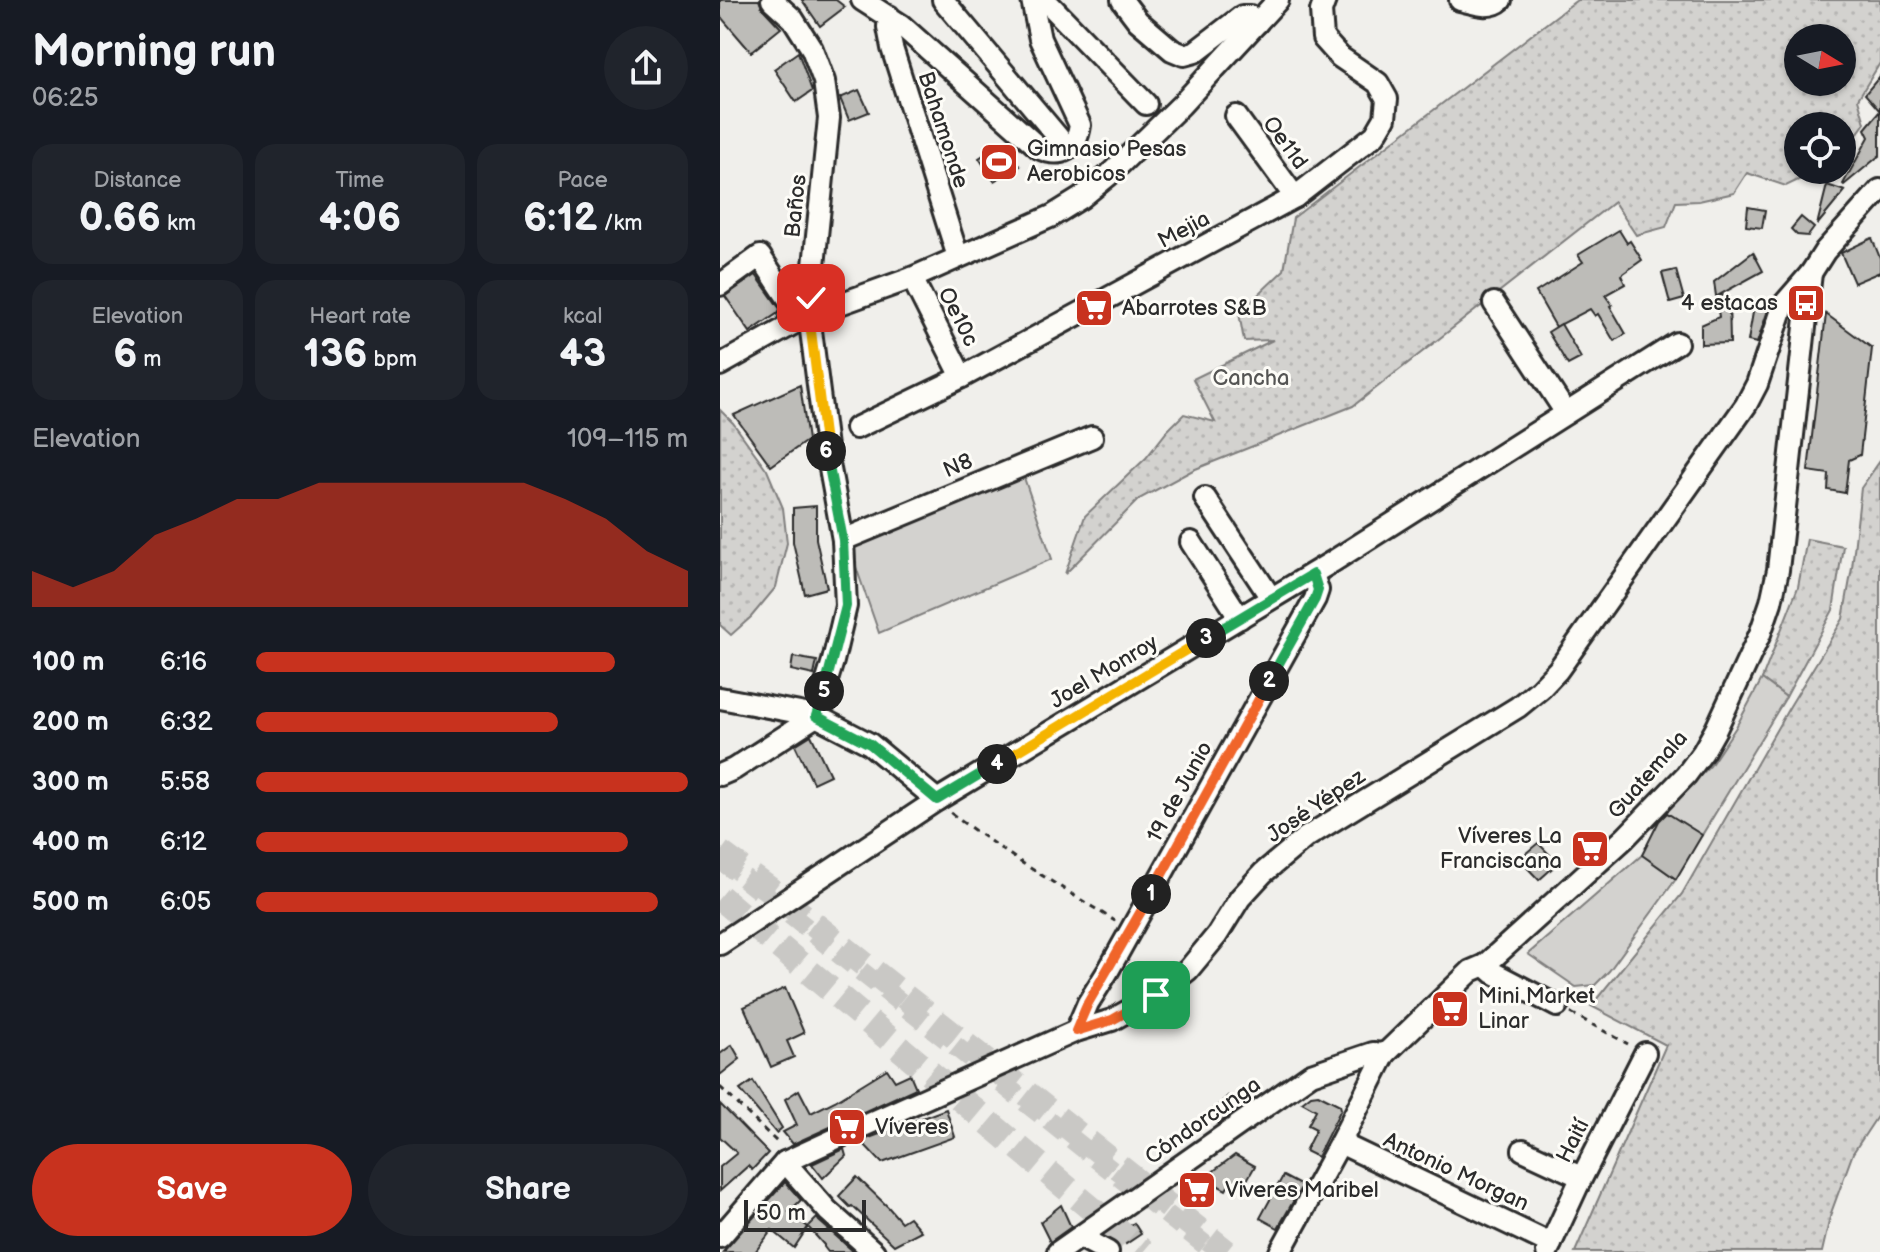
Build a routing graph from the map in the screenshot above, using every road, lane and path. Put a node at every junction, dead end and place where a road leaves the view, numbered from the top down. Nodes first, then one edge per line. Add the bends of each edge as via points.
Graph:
1 (772, 0) edge
2 (862, 0) edge
3 (943, 0) edge
4 (1032, 0) edge
5 (1042, 0) edge
6 (1122, 0) edge
7 (1278, 0) edge
8 (1325, 0) edge
9 (1460, 0) edge
10 (1501, 0) edge
11 (889, 16) junction
12 (1257, 23) junction
13 (1146, 104) dead end
14 (1236, 116) dead end
15 (1068, 149) junction
16 (1880, 190) edge
17 (1295, 197) junction
18 (958, 257) junction
19 (1811, 273) junction
20 (912, 278) junction
21 (720, 285) edge
22 (1494, 303) dead end
23 (809, 315) junction
24 (787, 327) junction
25 (1677, 343) dead end
26 (720, 365) edge
27 (962, 377) junction
28 (1566, 413) junction
29 (856, 428) dead end
30 (1092, 437) dead end
31 (1205, 498) dead end
32 (843, 540) junction
33 (1191, 542) dead end
34 (1313, 574) junction
35 (1271, 598) junction
36 (1240, 618) junction
37 (720, 698) edge
38 (816, 716) junction
39 (720, 775) edge
40 (941, 804) junction
41 (1121, 924) dead end
42 (720, 944) edge
43 (1485, 965) junction
44 (1560, 1008) joint
45 (1076, 1031) junction
46 (1645, 1053) joint
47 (1385, 1054) junction
48 (720, 1087) edge
49 (1340, 1143) junction
50 (1523, 1150) dead end
51 (786, 1157) junction
52 (1581, 1177) junction
53 (720, 1237) edge
54 (1080, 1237) junction
55 (1549, 1248) edge
56 (1285, 1250) edge
57 (874, 1252) edge
58 (1058, 1252) edge
59 (1108, 1252) edge

1 - 23 street, Baños via 793,19 812,49 829,118
2 - 11 street
3 - 15 street
4 - 15 street via 1040,39 1080,125 1079,139
5 - 13 street
6 - 12 street via 1138,21 1184,55 1242,16
7 - 12 street
8 - 17 street, Mejia via 1323,38 1378,83 1387,99 1385,118 1375,135
9 - 10 street via 1482,5
11 - 15 street via 1039,148 1047,153
11 - 18 street, Bahamonde via 892,48
12 - 18 street via 1100,183 1052,216
14 - 17 street, Oe11d
16 - 19 street, Guatemala
17 - 27 street, Mejia
18 - 20 street
19 - 43 street, Guatemala via 1776,580 1760,634 1716,729 1686,775 1625,838
19 - 45 street, José Yépez via 1784,304 1746,405 1540,689 1305,838 1240,898 1188,970 1112,1020
20 - 23 street
20 - 27 street, Oe10c
21 - 24 street via 760,256 793,306
22 - 28 street
23 - 24 street
23 - 32 street, Baños
24 - 26 street
25 - 28 street, Joel Monroy
27 - 29 street, Mejia
28 - 34 street, Joel Monroy
30 - 32 street, N8
31 - 35 street
32 - 38 street, Baños via 846,606
33 - 36 street
34 - 35 street, Joel Monroy
34 - 45 street, 19 de Junio via 1315,599
35 - 36 street, Joel Monroy
36 - 40 street, Joel Monroy
37 - 38 street
38 - 39 street
38 - 40 street via 870,744
40 - 41 path via 1019,861
40 - 42 street, Joel Monroy
43 - 44 street
43 - 47 street, Guatemala via 1471,971
44 - 46 path
45 - 51 street, José Yépez
46 - 52 street, Haití
47 - 49 street, Guatemala
47 - 54 street, Cóndorcunga via 1373,1053 1311,1074
48 - 51 path
49 - 55 street, Antonio Morgan
49 - 56 street, Guatemala
50 - 52 street
51 - 53 street, José Yépez
51 - 57 street via 828,1211
52 - 55 street, Haití
54 - 58 street, Cóndorcunga
54 - 59 street

